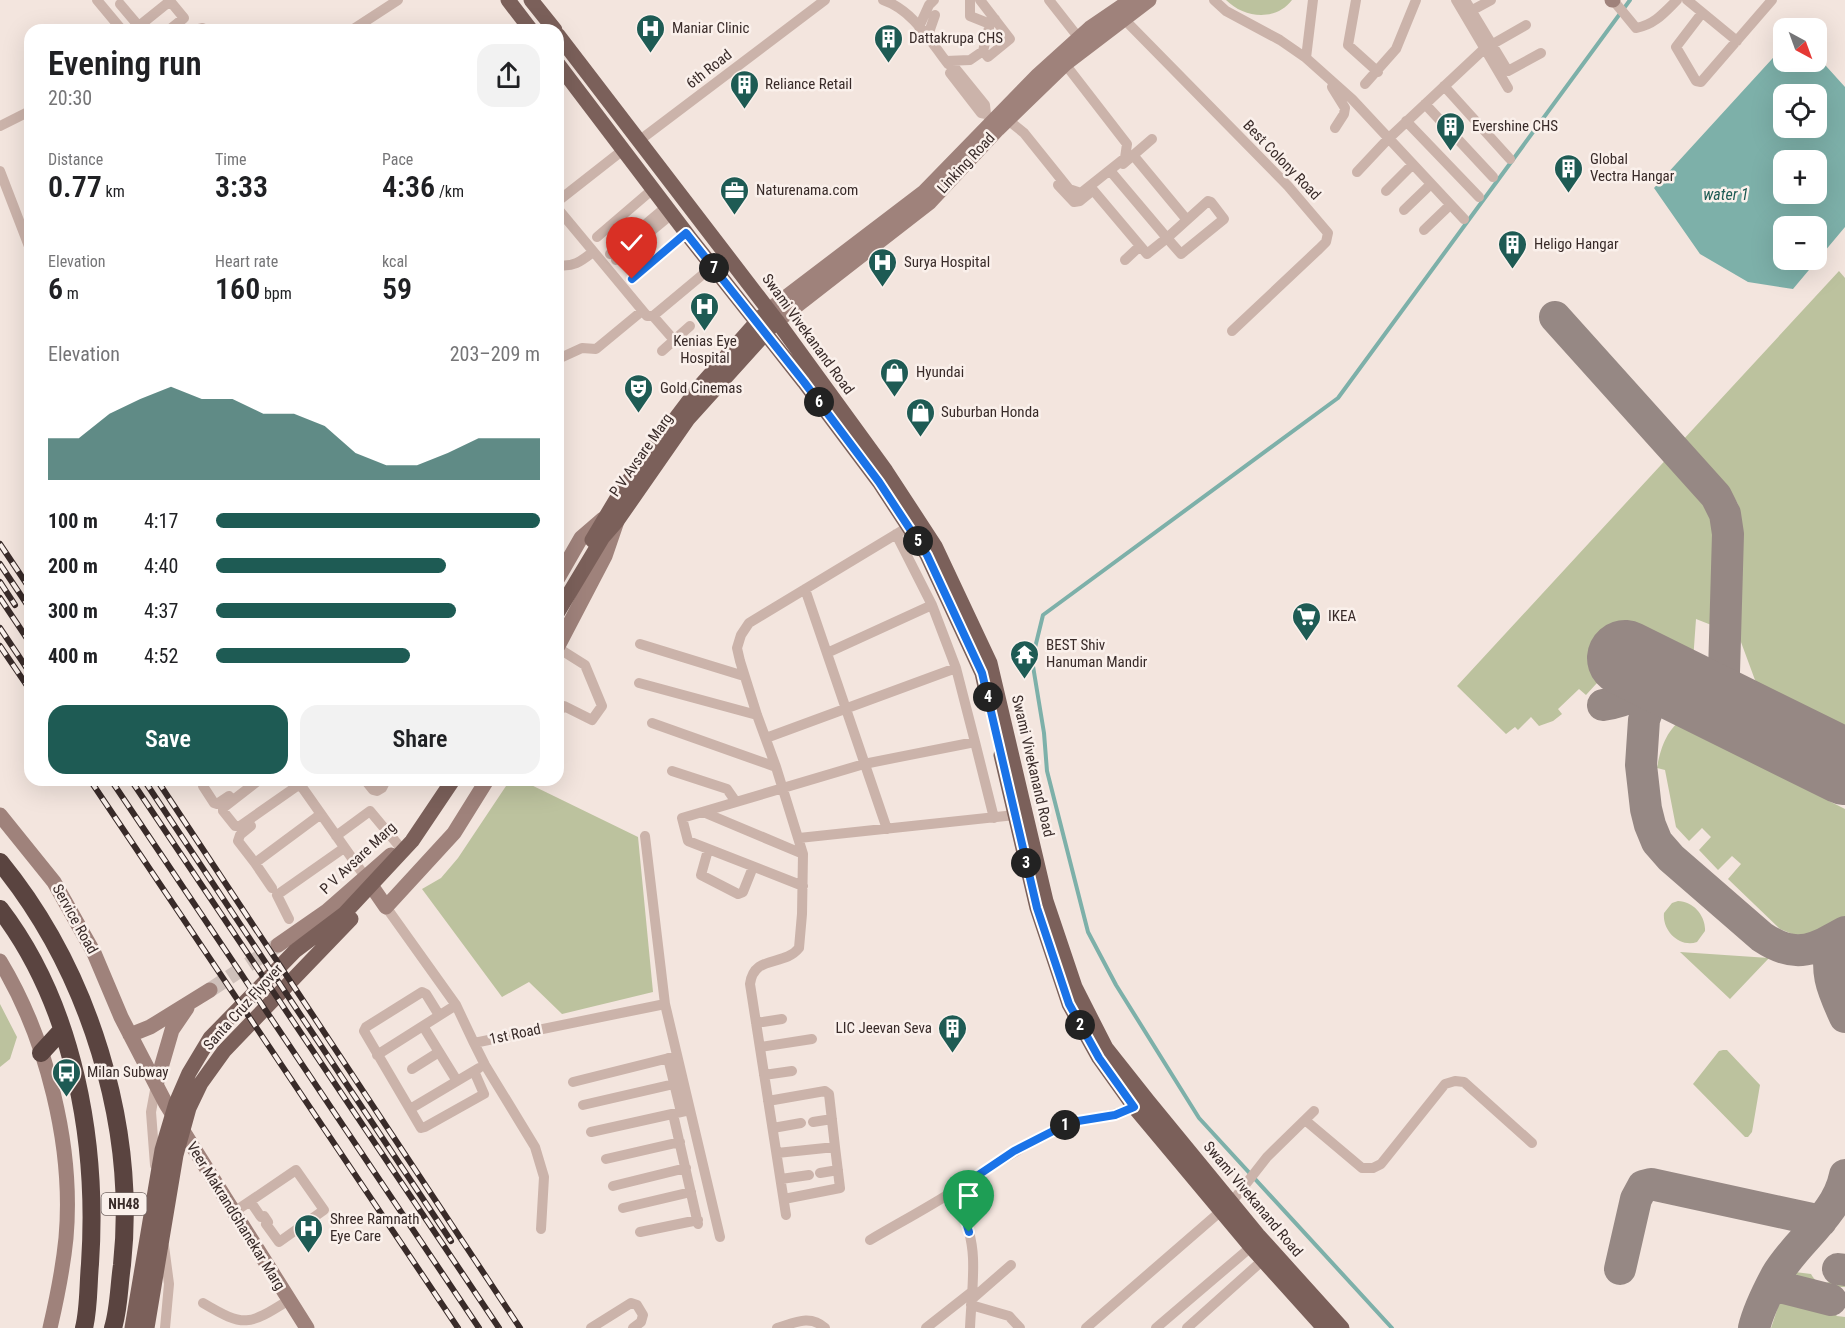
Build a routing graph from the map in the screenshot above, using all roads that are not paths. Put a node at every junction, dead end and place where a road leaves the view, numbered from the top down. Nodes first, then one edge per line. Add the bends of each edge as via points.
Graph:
1 (97, 0) edge
2 (398, 0) edge
3 (508, 0) edge
4 (531, 0) edge
5 (825, 0) edge
6 (883, 0) edge
7 (934, 0) edge
8 (970, 0) edge
9 (980, 0) edge
10 (1049, 0) edge
11 (1131, 0) edge
12 (1149, 0) edge
13 (1214, 0) edge
14 (1313, 0) edge
15 (1356, 0) edge
16 (1416, 0) edge
17 (1456, 0) edge
18 (1465, 0) edge
19 (1491, 0) edge
20 (1677, 0) edge
21 (1687, 0) edge
22 (1613, 1) edge
23 (123, 2) edge
24 (1765, 2) edge
25 (1468, 13) junction
26 (1702, 13) junction
27 (109, 14) junction
28 (936, 15) dead end
29 (1119, 15) junction
30 (993, 22) junction
31 (117, 24) edge
32 (135, 24) edge
33 (144, 24) edge
34 (177, 24) edge
35 (361, 24) edge
36 (526, 24) edge
37 (550, 24) edge
38 (1526, 25) dead end
39 (919, 27) junction
40 (927, 38) junction
41 (1737, 41) junction
42 (564, 43) edge
43 (1082, 43) junction
44 (1488, 46) junction
45 (983, 51) junction
46 (1541, 53) dead end
47 (959, 55) dead end
48 (1306, 58) junction
49 (945, 60) junction
50 (1062, 60) junction
51 (1377, 68) junction
52 (564, 72) edge
53 (1326, 78) junction
54 (1365, 84) dead end
55 (1444, 86) junction
56 (1508, 88) dead end
57 (1425, 104) junction
58 (24, 114) edge
59 (997, 119) junction
60 (1406, 122) junction
61 (0, 126) edge
62 (1335, 128) dead end
63 (1152, 139) dead end
64 (1388, 139) junction
65 (640, 140) junction
66 (623, 150) junction
67 (1133, 155) junction
68 (1510, 159) dead end
69 (1412, 165) junction
70 (0, 171) edge
71 (1357, 172) dead end
72 (1112, 173) junction
73 (1493, 177) dead end
74 (1431, 184) junction
75 (653, 189) junction
76 (1093, 190) junction
77 (1386, 191) dead end
78 (564, 196) edge
79 (1479, 197) dead end
80 (1450, 205) junction
81 (669, 210) junction
82 (1404, 210) dead end
83 (564, 216) edge
84 (1464, 219) dead end
85 (1187, 220) junction
86 (1424, 230) dead end
87 (24, 233) edge
88 (688, 235) junction
89 (597, 237) dead end
90 (1167, 238) junction
91 (1140, 246) junction
92 (593, 252) junction
93 (613, 257) dead end
94 (1125, 260) dead end
95 (564, 266) edge
96 (712, 266) junction
97 (634, 280) dead end
98 (642, 311) junction
99 (653, 316) junction
100 (773, 316) junction
101 (690, 326) dead end
102 (760, 328) junction
103 (1232, 332) dead end
104 (674, 340) junction
105 (662, 351) dead end
106 (564, 356) edge
107 (809, 377) junction
108 (611, 522) junction
109 (908, 527) junction
110 (564, 568) edge
111 (564, 589) edge
112 (805, 589) junction
113 (564, 602) edge
114 (932, 605) junction
115 (968, 629) junction
116 (564, 635) edge
117 (640, 644) dead end
118 (564, 651) edge
119 (827, 653) junction
120 (956, 668) junction
121 (744, 675) junction
122 (639, 683) dead end
123 (564, 706) edge
124 (846, 709) junction
125 (757, 715) junction
126 (652, 723) dead end
127 (766, 738) junction
128 (975, 742) junction
129 (864, 764) junction
130 (776, 767) junction
131 (672, 771) dead end
132 (203, 786) dead end
133 (243, 786) edge
134 (252, 786) edge
135 (293, 786) edge
136 (301, 786) edge
137 (369, 786) edge
138 (383, 786) edge
139 (441, 786) edge
140 (456, 786) edge
141 (457, 786) edge
142 (483, 786) edge
143 (783, 788) junction
144 (736, 802) junction
145 (282, 803) dead end
146 (703, 812) junction
147 (321, 814) junction
148 (0, 815) edge
149 (1015, 815) junction
150 (994, 818) junction
151 (886, 830) junction
152 (336, 836) junction
153 (645, 836) dead end
154 (799, 838) junction
155 (399, 847) junction
156 (344, 848) junction
157 (708, 850) junction
158 (803, 854) junction
159 (0, 862) edge
160 (255, 862) junction
161 (753, 867) junction
162 (366, 878) junction
163 (803, 886) junction
164 (272, 888) dead end
165 (386, 907) junction
166 (0, 909) edge
167 (289, 919) dead end
168 (278, 945) tunnel mouth
169 (0, 961) edge
170 (210, 990) tunnel mouth
171 (190, 1004) junction
172 (665, 1004) junction
173 (456, 1005) junction
174 (439, 1015) junction
175 (782, 1019) dead end
176 (756, 1023) junction
177 (423, 1026) junction
178 (62, 1030) junction
179 (130, 1035) junction
180 (813, 1039) dead end
181 (474, 1042) junction
182 (760, 1047) junction
183 (439, 1052) junction
184 (41, 1053) junction
185 (377, 1055) junction
186 (672, 1057) junction
187 (485, 1065) junction
188 (412, 1069) dead end
189 (474, 1071) junction
190 (792, 1071) dead end
191 (764, 1075) junction
192 (457, 1081) junction
193 (573, 1082) dead end
194 (674, 1084) junction
195 (156, 1085) junction
196 (768, 1101) junction
197 (1141, 1104) junction
198 (583, 1105) dead end
199 (410, 1109) junction
200 (1314, 1111) dead end
201 (681, 1112) junction
202 (832, 1119) junction
203 (1305, 1120) junction
204 (772, 1128) junction
205 (591, 1132) dead end
206 (680, 1142) junction
207 (1532, 1143) dead end
208 (835, 1147) junction
209 (777, 1153) junction
210 (606, 1159) dead end
211 (686, 1168) junction
212 (838, 1170) junction
213 (781, 1179) junction
214 (613, 1186) dead end
215 (956, 1190) junction
216 (691, 1192) junction
217 (784, 1199) junction
218 (250, 1201) junction
219 (1226, 1207) junction
220 (623, 1208) dead end
221 (234, 1212) junction
222 (786, 1215) dead end
223 (541, 1229) dead end
224 (640, 1232) dead end
225 (273, 1236) junction
226 (720, 1237) dead end
227 (870, 1240) dead end
228 (256, 1247) junction
229 (1251, 1247) junction
230 (1263, 1260) junction
231 (1011, 1265) dead end
232 (972, 1298) junction
233 (289, 1300) junction
234 (203, 1303) dead end
235 (143, 1310) junction
236 (50, 1328) edge
237 (84, 1328) edge
238 (113, 1328) edge
239 (132, 1328) edge
240 (147, 1328) edge
241 (165, 1328) edge
242 (307, 1328) edge
243 (591, 1328) edge
244 (633, 1328) edge
245 (777, 1328) edge
246 (825, 1328) edge
247 (926, 1328) edge
248 (970, 1328) edge
249 (1020, 1328) edge
250 (1086, 1328) edge
251 (1156, 1328) edge
252 (1187, 1328) edge
253 (1324, 1328) edge
254 (1342, 1328) edge

1 - 27 street
2 - 35 street
3 - 36 main road
4 - 37 main road
5 - 65 street, 6th Road
6 - 39 street via 899,7
7 - 39 street
8 - 30 street via 970,16
9 - 30 street
10 - 43 street
11 - 29 street, Linking Road
12 - 29 street, Linking Road
13 - 48 street
14 - 48 street
15 - 51 street via 1348,42
16 - 51 street via 1401,39
17 - 25 street
18 - 25 street
19 - 25 street
20 - 22 street via 1656,21 1636,28
21 - 26 street
23 - 27 street
23 - 32 street
24 - 41 street
25 - 44 street
26 - 41 street
26 - 41 street via 1676,47 1696,81 1704,81
27 - 31 street
28 - 40 street
29 - 43 street, Linking Road
29 - 103 street, Best Colony Road via 1288,186 1328,233 1326,242
30 - 45 street
30 - 45 street via 1010,39 989,56
33 - 34 street via 171,1 184,19
38 - 44 street
39 - 40 street
40 - 49 street
42 - 65 main road, Swami Vivekanand Road
43 - 50 street, Linking Road
44 - 46 street via 1508,71
44 - 55 street
44 - 56 street
45 - 49 street via 970,60
47 - 49 street
48 - 53 street
49 - 59 street
50 - 59 street, Linking Road
50 - 59 street via 1127,144 1125,158 1095,184 1081,193 1075,192 1024,133
51 - 54 street
52 - 66 main road, Swami Vivekanand Road
53 - 62 street via 1346,108
53 - 64 street via 1352,99
55 - 57 street
55 - 68 street
57 - 60 street
57 - 73 street
58 - 61 street
59 - 76 street via 1018,136 1070,200 1080,201
59 - 100 street, Linking Road via 927,197
60 - 64 street
60 - 79 street
63 - 67 street
64 - 69 street
64 - 71 street
65 - 100 main road, Swami Vivekanand Road
66 - 75 main road, Swami Vivekanand Road
66 - 78 street
67 - 72 street
67 - 85 street
69 - 74 street
69 - 77 street
70 - 87 street
72 - 76 street
72 - 90 street
74 - 80 street
74 - 82 street
75 - 81 main road, Swami Vivekanand Road
75 - 89 street
76 - 91 street
80 - 84 street
80 - 86 street
81 - 88 main road, Swami Vivekanand Road
81 - 93 street
83 - 92 street
85 - 90 street
85 - 90 street via 1210,201 1224,217 1181,254
88 - 96 main road, Swami Vivekanand Road
88 - 97 street
90 - 91 street via 1148,254
91 - 94 street
92 - 95 street via 577,265
92 - 98 street
96 - 99 street
96 - 102 main road, Swami Vivekanand Road
98 - 99 street
98 - 106 street via 596,350 582,348
99 - 104 street
100 - 102 main road, P V Avsare Marg
100 - 107 main road, Swami Vivekanand Road
101 - 104 street
102 - 107 main road, Swami Vivekanand Road
102 - 108 main road, P V Avsare Marg via 688,419 668,437
104 - 105 street
107 - 109 main road, Swami Vivekanand Road
108 - 110 street, P V Avsare Marg via 581,538
108 - 111 main road
108 - 113 main road
108 - 116 street via 605,556
109 - 112 street
109 - 114 street
109 - 115 main road, Swami Vivekanand Road
112 - 119 street
112 - 121 street via 749,623 737,648
114 - 119 street
114 - 120 street
115 - 149 main road, Swami Vivekanand Road
115 - 197 main road, Swami Vivekanand Road via 990,663 1046,902 1075,987
117 - 121 street
118 - 123 street via 585,665 602,703 592,720
119 - 124 street
120 - 124 street
120 - 128 street
121 - 125 street
122 - 125 street
124 - 127 street
124 - 129 street
125 - 127 street
126 - 130 street
127 - 130 street
128 - 129 street
128 - 150 street
129 - 143 street
129 - 151 street
130 - 143 street
131 - 144 street via 727,789
132 - 133 street via 218,804
134 - 135 street via 224,808 235,826
136 - 147 street, 1st Road
137 - 138 street via 377,791
139 - 155 street, P V Avsare Marg
140 - 235 main road, Santa Cruz Flyover via 344,914 295,951 210,1038 189,1073 162,1150
141 - 235 main road, Santa Cruz Flyover via 426,836 224,1051 201,1083 189,1108 176,1155
142 - 165 street via 454,833
143 - 144 street
143 - 154 street
144 - 146 street
145 - 160 street via 240,834 238,841
146 - 157 street via 682,818 688,841
146 - 158 street
147 - 152 street, 1st Road
147 - 160 street
148 - 179 street, Service Road via 54,882 94,953
149 - 150 street
149 - 197 main road, Swami Vivekanand Road via 1037,908 1069,1004 1099,1058
150 - 151 street
151 - 154 street
152 - 155 street via 370,812
152 - 156 street, 1st Road
153 - 172 street
154 - 158 street
155 - 162 street, P V Avsare Marg
156 - 162 street, 1st Road
156 - 167 street via 277,895
157 - 161 street
157 - 161 street via 701,875 738,894 743,892
158 - 163 street
159 - 238 highway, NH48 via 45,926 73,980 108,1080 118,1127 126,1228
160 - 164 street
161 - 163 street
162 - 165 street, 1st Road
162 - 168 street, P V Avsare Marg
163 - 176 street via 800,948 787,958 766,962 751,975
165 - 173 street, 1st Road
166 - 178 highway, NH48 via 50,995
169 - 184 street
170 - 171 street
171 - 179 street
171 - 195 street via 172,1030
172 - 181 street, 1st Road
172 - 186 street
173 - 174 street
173 - 181 street, 1st Road
174 - 177 street
174 - 185 street via 422,992 366,1027 365,1034
175 - 176 street
176 - 182 street
177 - 183 street
177 - 185 street
178 - 184 highway
178 - 237 highway, NH48 via 77,1080 88,1142 92,1226
179 - 195 street, Service Road
180 - 182 street
181 - 187 street
182 - 191 street
183 - 188 street
183 - 192 street
184 - 236 street via 53,1095 66,1184 66,1237
185 - 199 street
186 - 193 street
186 - 194 street
186 - 201 street
187 - 189 street
187 - 223 street via 535,1147 544,1177
189 - 192 street
189 - 199 street via 483,1095 423,1128
190 - 191 street
191 - 196 street
192 - 199 street
194 - 198 street
194 - 201 street
195 - 221 street, Veer MakrandGhanekar Marg
195 - 241 street via 151,1112 159,1221 169,1284
196 - 202 street via 825,1091 829,1094
196 - 204 street
197 - 215 street via 1115,1115 1072,1122 1014,1151
197 - 219 main road, Swami Vivekanand Road
200 - 203 street
201 - 205 street
201 - 206 street
201 - 226 street
202 - 204 street
202 - 208 street
203 - 207 street via 1362,1168 1373,1168 1382,1164 1445,1084 1455,1081 1464,1082
203 - 219 street via 1267,1157
204 - 209 street
206 - 210 street
206 - 211 street
208 - 209 street
208 - 212 street
209 - 213 street
211 - 214 street
211 - 216 street
212 - 213 street
212 - 217 street via 838,1190
213 - 217 street
215 - 227 street
215 - 232 street via 973,1257
216 - 220 street
216 - 224 street via 698,1222
217 - 222 street
218 - 221 street
218 - 225 street via 268,1222
218 - 225 street via 296,1170 324,1210 280,1242
219 - 229 main road, Swami Vivekanand Road
219 - 250 street
219 - 254 main road, Swami Vivekanand Road
221 - 228 street, Veer MakrandGhanekar Marg
225 - 228 street
228 - 233 street, Veer MakrandGhanekar Marg
229 - 230 main road, Swami Vivekanand Road
229 - 251 street
230 - 252 street
230 - 253 main road, Swami Vivekanand Road
231 - 232 street
232 - 247 street
232 - 248 street
232 - 249 street via 1008,1316
233 - 234 street via 249,1322 226,1317
233 - 242 street, Veer MakrandGhanekar Marg
235 - 239 main road, Santa Cruz Flyover
235 - 240 main road
243 - 244 street via 632,1303 643,1318
245 - 246 street via 805,1319

